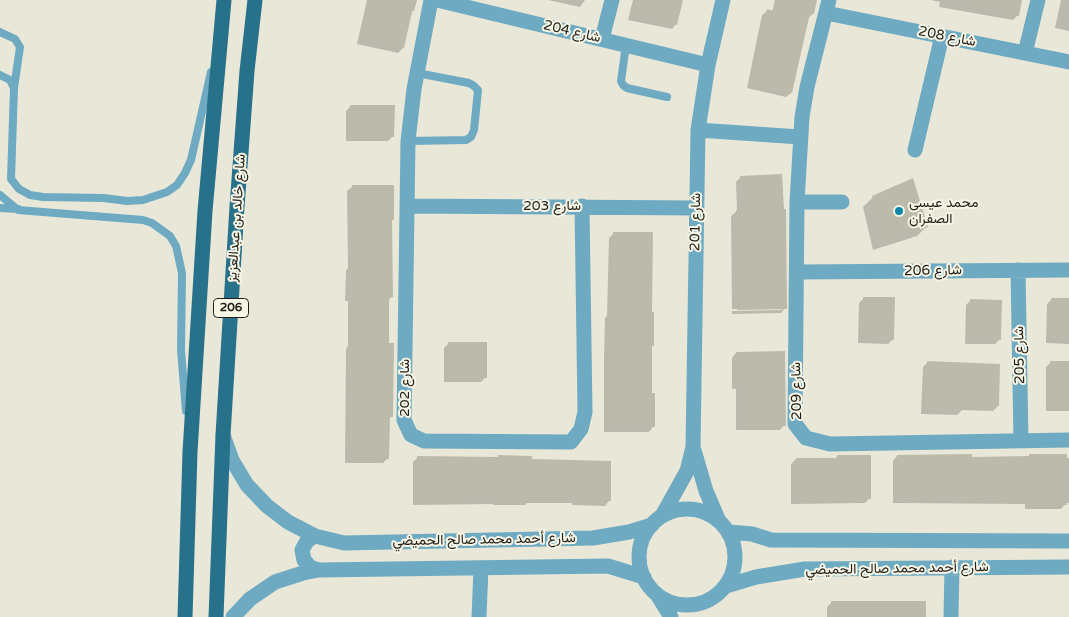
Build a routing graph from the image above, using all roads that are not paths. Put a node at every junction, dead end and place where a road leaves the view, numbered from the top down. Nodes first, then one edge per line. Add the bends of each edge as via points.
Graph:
1 (224, 0) edge
2 (255, 0) edge
3 (431, 0) edge
4 (436, 0) edge
5 (612, 0) edge
6 (723, 0) edge
7 (1038, 0) edge
8 (827, 6) edge
9 (0, 32) edge
10 (219, 36) junction
11 (942, 36) junction
12 (602, 39) junction
13 (626, 45) junction
14 (1025, 53) junction
15 (1069, 62) edge
16 (708, 65) junction
17 (417, 73) junction
18 (0, 75) edge
19 (14, 88) junction
20 (667, 97) dead end
21 (698, 130) junction
22 (800, 137) junction
23 (408, 141) junction
24 (915, 150) dead end
25 (0, 195) edge
26 (797, 202) junction
27 (842, 202) dead end
28 (408, 206) junction
29 (582, 206) junction
30 (0, 208) edge
31 (696, 208) junction
32 (18, 210) junction
33 (1018, 270) junction
34 (1069, 270) edge
35 (797, 272) junction
36 (223, 435) junction
37 (1069, 440) edge
38 (1022, 441) junction
39 (693, 447) junction
40 (190, 452) junction
41 (718, 519) junction
42 (657, 521) junction
43 (729, 532) junction
44 (315, 536) junction
45 (1069, 541) edge
46 (952, 567) junction
47 (1069, 567) edge
48 (481, 568) junction
49 (320, 570) junction
50 (644, 577) junction
51 (726, 586) junction
52 (658, 595) junction
53 (714, 597) junction
54 (186, 617) edge
55 (216, 617) edge
56 (233, 617) edge
57 (479, 617) edge
58 (671, 617) edge
59 (697, 617) edge
60 (951, 617) edge

1 - 10 main road, 206
2 - 36 main road, شارع خالد بن عبدالعزيز / 206 via 237,207
3 - 17 street, شارع 202
4 - 12 street, شارع 204
5 - 12 street
6 - 16 street, شارع 201
7 - 14 street
8 - 11 street, شارع 208
8 - 22 street, شارع 209 via 804,103
9 - 19 lane via 15,39 20,47
10 - 19 lane via 191,160 177,184 167,192 144,200 43,197 19,189 12,179 11,164
10 - 40 main road, 206
11 - 14 street, شارع 208
11 - 24 street
12 - 13 street, شارع 204
13 - 16 street, شارع 204
13 - 20 lane via 623,85
14 - 15 street, شارع 208
16 - 21 street, شارع 201
17 - 23 street, شارع 202
17 - 23 lane via 474,86 478,90 474,130 466,140
18 - 19 lane via 10,80
21 - 22 street
21 - 31 street, شارع 201
22 - 26 street, شارع 209
23 - 28 street, شارع 202
25 - 32 lane
26 - 27 street
26 - 35 street, شارع 209
28 - 29 street, شارع 203
28 - 29 street, شارع 202 via 404,420 411,435 424,441 572,442 581,429 585,412
29 - 31 street, شارع 203
30 - 32 lane
31 - 39 street, شارع 201
32 - 40 lane via 143,220 170,236 176,246 182,273 181,350
33 - 34 street, شارع 206
33 - 35 street, شارع 206
33 - 38 street, شارع 205
35 - 38 street, شارع 209 via 795,424 806,438 830,444
36 - 44 street, شارع أحمد محمد صالح الحميضي via 232,460 267,506
36 - 55 main road, شارع خالد بن عبدالعزيز / 206
37 - 38 street, شارع 209
39 - 41 street, شارع 201
39 - 42 street, شارع 201 via 687,471
40 - 54 main road, 206
41 - 42 street via 689,509 677,510
41 - 43 street
42 - 44 street, شارع أحمد محمد صالح الحميضي via 628,532 593,538 344,543
42 - 50 street via 643,539 640,549
43 - 45 street, شارع أحمد محمد صالح الحميضي via 771,540
43 - 51 street via 736,553
44 - 49 street via 307,540 302,550 310,567
46 - 47 street, شارع أحمد محمد صالح الحميضي
46 - 51 street, شارع أحمد محمد صالح الحميضي via 805,569
46 - 60 street
48 - 49 street, شارع أحمد محمد صالح الحميضي
48 - 50 street, شارع أحمد محمد صالح الحميضي via 608,566
48 - 57 street
49 - 56 street, شارع أحمد محمد صالح الحميضي via 275,582 250,598
50 - 52 street
51 - 53 street
52 - 53 street via 683,605 700,604
52 - 58 street
53 - 59 street

